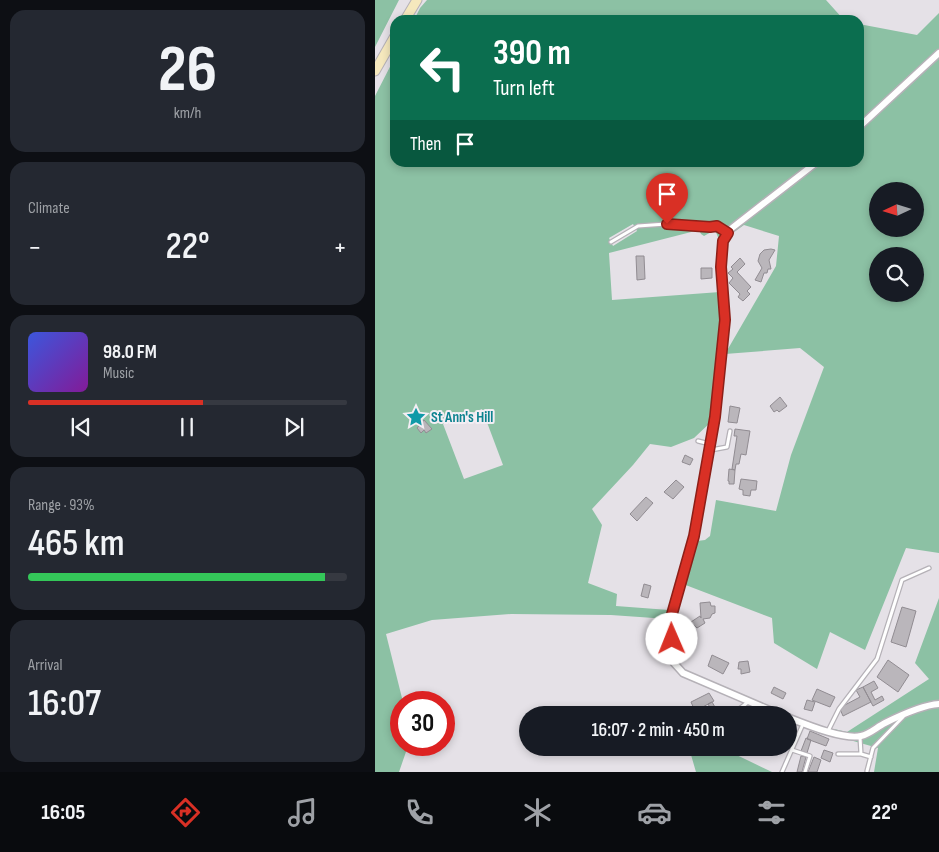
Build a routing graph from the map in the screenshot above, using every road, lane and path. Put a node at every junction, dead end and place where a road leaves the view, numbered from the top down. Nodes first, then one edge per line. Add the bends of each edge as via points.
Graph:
1 (417, 0) edge
2 (408, 15) edge
3 (390, 45) edge
4 (939, 53) edge
5 (375, 71) edge
6 (864, 122) edge
7 (811, 167) edge
8 (728, 233) junction
9 (611, 242) dead end
10 (731, 430) dead end
11 (699, 441) dead end
12 (711, 447) junction
13 (929, 568) dead end
14 (748, 702) junction
15 (939, 704) edge
16 (743, 706) edge
17 (758, 706) edge
18 (907, 714) junction
19 (797, 721) edge
20 (803, 724) junction
21 (828, 731) junction
22 (861, 736) junction
23 (797, 738) edge
24 (797, 752) edge
25 (838, 754) dead end
26 (861, 754) junction
27 (789, 756) edge
28 (871, 757) junction
29 (867, 771) edge
30 (782, 772) edge
31 (805, 772) edge

1 - 2 main road
3 - 5 main road
4 - 6 street
7 - 8 street
8 - 9 lane via 717,226 638,226
8 - 12 street via 723,241 721,267 725,320
10 - 12 lane via 727,447
11 - 12 lane
12 - 14 street via 694,536 672,614 673,656 677,668 683,673
13 - 21 lane via 902,580 877,659 839,708
14 - 16 lane
14 - 17 street
15 - 18 street
18 - 22 street
18 - 28 lane via 873,748
19 - 20 street
20 - 21 street
20 - 23 lane
21 - 22 street
22 - 26 lane
24 - 31 lane via 810,756
25 - 26 lane
26 - 28 lane
27 - 30 lane
28 - 29 lane

